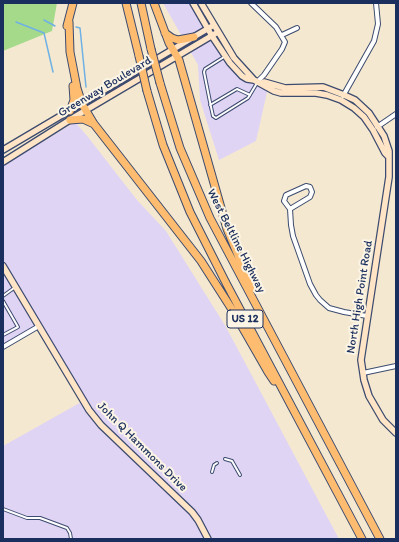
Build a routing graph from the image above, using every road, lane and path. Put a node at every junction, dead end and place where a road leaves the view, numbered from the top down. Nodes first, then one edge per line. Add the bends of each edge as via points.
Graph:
1 (73, 3) edge
2 (126, 3) edge
3 (141, 3) edge
4 (154, 3) edge
5 (193, 3) edge
6 (201, 3) edge
7 (251, 3) edge
8 (376, 3) edge
9 (69, 22) junction
10 (214, 25) junction
11 (297, 28) dead end
12 (207, 29) junction
13 (218, 32) junction
14 (165, 33) junction
15 (282, 35) junction
16 (212, 36) junction
17 (194, 37) junction
18 (173, 50) junction
19 (225, 56) junction
20 (177, 57) junction
21 (258, 82) junction
22 (250, 95) junction
23 (343, 97) junction
24 (82, 104) junction
25 (210, 105) junction
26 (70, 111) junction
27 (86, 111) junction
28 (396, 114) edge
29 (70, 120) junction
30 (94, 124) junction
31 (376, 128) junction
32 (3, 150) edge
33 (3, 162) edge
34 (290, 210) junction
35 (3, 266) edge
36 (15, 287) junction
37 (3, 296) edge
38 (3, 301) edge
39 (367, 316) junction
40 (39, 326) junction
41 (4, 334) edge
42 (274, 339) junction
43 (3, 347) edge
44 (396, 366) edge
45 (363, 372) junction
46 (289, 402) junction
47 (396, 433) edge
48 (224, 459) dead end
49 (217, 463) dead end
50 (212, 472) dead end
51 (240, 475) dead end
52 (3, 509) edge
53 (71, 539) edge
54 (208, 539) edge
55 (362, 539) edge
56 (380, 539) edge

1 - 9 highway
2 - 46 highway, US 12, bridge via 163,145 190,212
3 - 42 highway, West Beltline Highway / US 12, bridge via 160,83 180,148 210,218
4 - 14 highway
5 - 12 street, North High Point Road
6 - 10 street, North High Point Road
7 - 15 street
8 - 23 street via 378,24 374,41
9 - 24 highway via 70,52
9 - 26 highway via 66,27 67,45 74,100
10 - 12 street, Greenway Boulevard
10 - 13 street, North High Point Road
11 - 15 street
12 - 16 street, North High Point Road
12 - 17 street, Greenway Boulevard
13 - 16 street, Greenway Boulevard
13 - 21 street, North High Point Road via 234,58
14 - 17 highway via 177,40
14 - 18 highway
15 - 21 street via 285,44
16 - 19 street, North High Point Road
16 - 20 street, Greenway Boulevard
17 - 18 street, Greenway Boulevard
18 - 20 highway
18 - 24 street, Greenway Boulevard
19 - 21 street, North High Point Road via 242,76
19 - 25 lane via 204,72
20 - 27 street, Greenway Boulevard
20 - 42 highway via 229,233
21 - 22 lane
21 - 23 street, North High Point Road via 280,93 316,93
22 - 25 lane via 237,89
22 - 25 lane via 216,118
23 - 31 street, North High Point Road
24 - 26 street, Greenway Boulevard
24 - 27 highway
26 - 32 street, Greenway Boulevard
27 - 29 street, Greenway Boulevard
27 - 30 highway
28 - 31 street
29 - 30 highway via 83,120
29 - 33 street, Greenway Boulevard
30 - 46 highway via 201,261
31 - 39 street, North High Point Road via 388,156 389,177
34 - 34 street via 310,197 310,187 306,186 286,195 284,201
34 - 39 street via 293,236 316,295 329,308
35 - 36 street, John Q Hammons Drive
36 - 37 lane
36 - 40 street, John Q Hammons Drive
38 - 41 lane via 18,327
39 - 45 street, North High Point Road via 361,360
40 - 43 street
40 - 54 street, John Q Hammons Drive via 89,410 192,512
42 - 56 highway, West Beltline Highway / US 12
44 - 45 street
45 - 47 street, North High Point Road via 366,389 373,404 383,420
46 - 55 highway, US 12
48 - 51 lane via 232,461
49 - 50 lane
52 - 53 lane via 67,528

